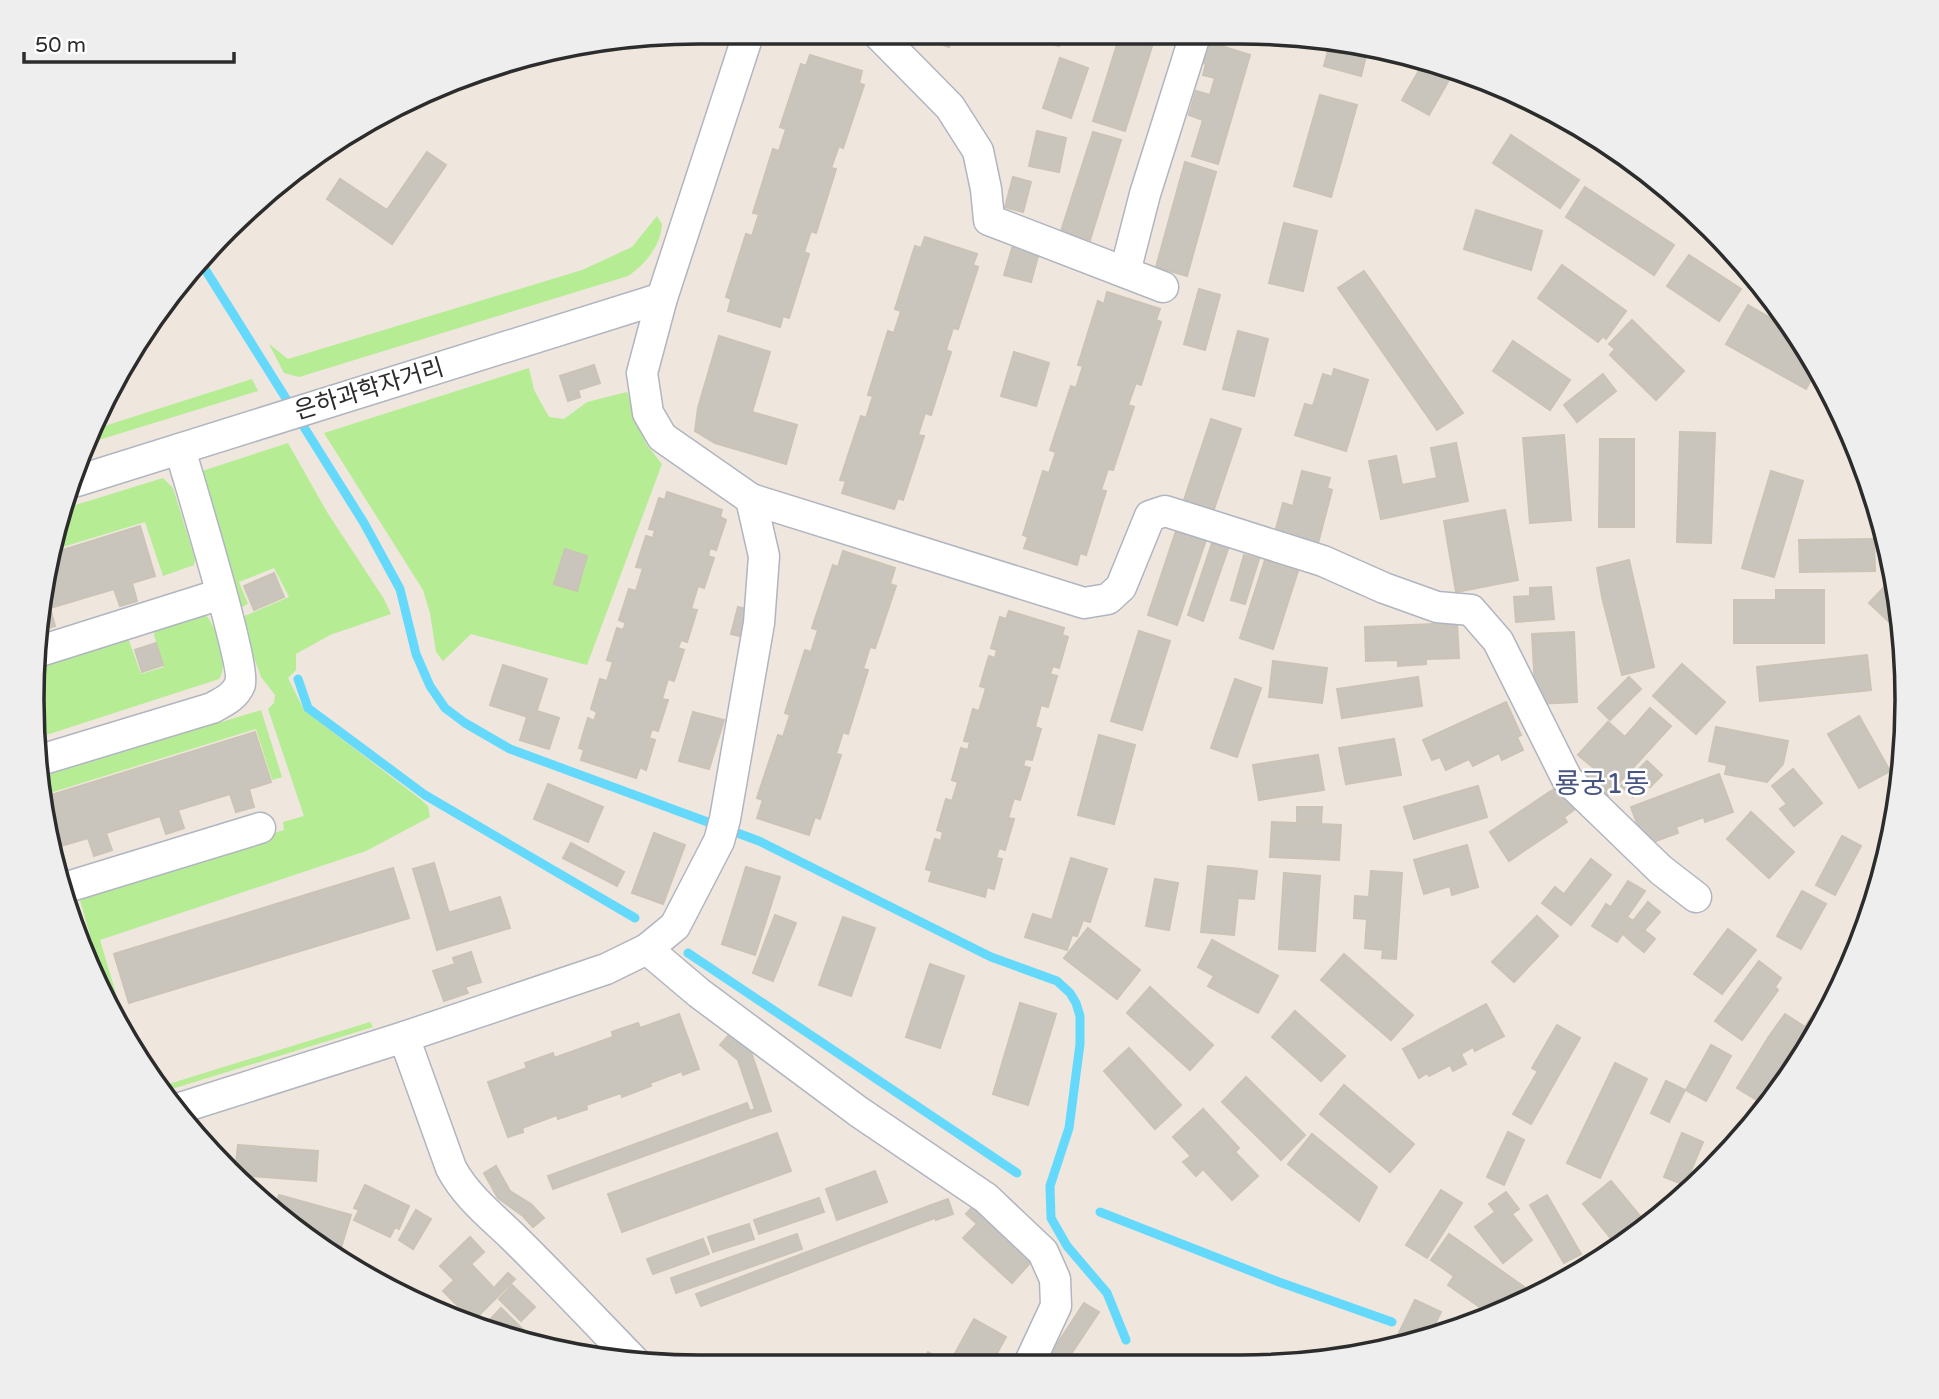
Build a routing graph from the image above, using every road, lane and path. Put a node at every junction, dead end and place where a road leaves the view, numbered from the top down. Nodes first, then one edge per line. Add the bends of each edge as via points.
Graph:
1 (746, 44) edge
2 (888, 44) edge
3 (1192, 44) edge
4 (1125, 272) junction
5 (1163, 287) dead end
6 (662, 298) junction
7 (180, 449) junction
8 (83, 479) edge
9 (751, 499) junction
10 (221, 594) junction
11 (46, 649) edge
12 (46, 758) edge
13 (260, 828) dead end
14 (71, 886) edge
15 (1696, 897) dead end
16 (647, 949) junction
17 (404, 1037) junction
18 (185, 1106) edge
19 (624, 1351) edge
20 (1033, 1355) edge

1 - 6 street
2 - 4 street via 950,107 978,151 989,220
3 - 4 street
4 - 5 street
6 - 7 street, 은하과학자거리
6 - 9 street via 642,373 648,413 662,436
7 - 8 street, 은하과학자거리
7 - 10 street
9 - 15 street via 1084,603 1108,599 1121,587 1150,516 1165,512 1323,561 1437,607 1471,610 1498,641 1567,779 1661,870
9 - 16 street via 764,556 759,623 722,830 675,926
10 - 11 street
10 - 12 street via 241,682 232,697 212,708
13 - 14 street
16 - 17 street via 606,969
16 - 20 street via 848,1104 986,1198 1043,1252 1055,1279 1056,1306
17 - 18 street
17 - 19 street via 459,1182

